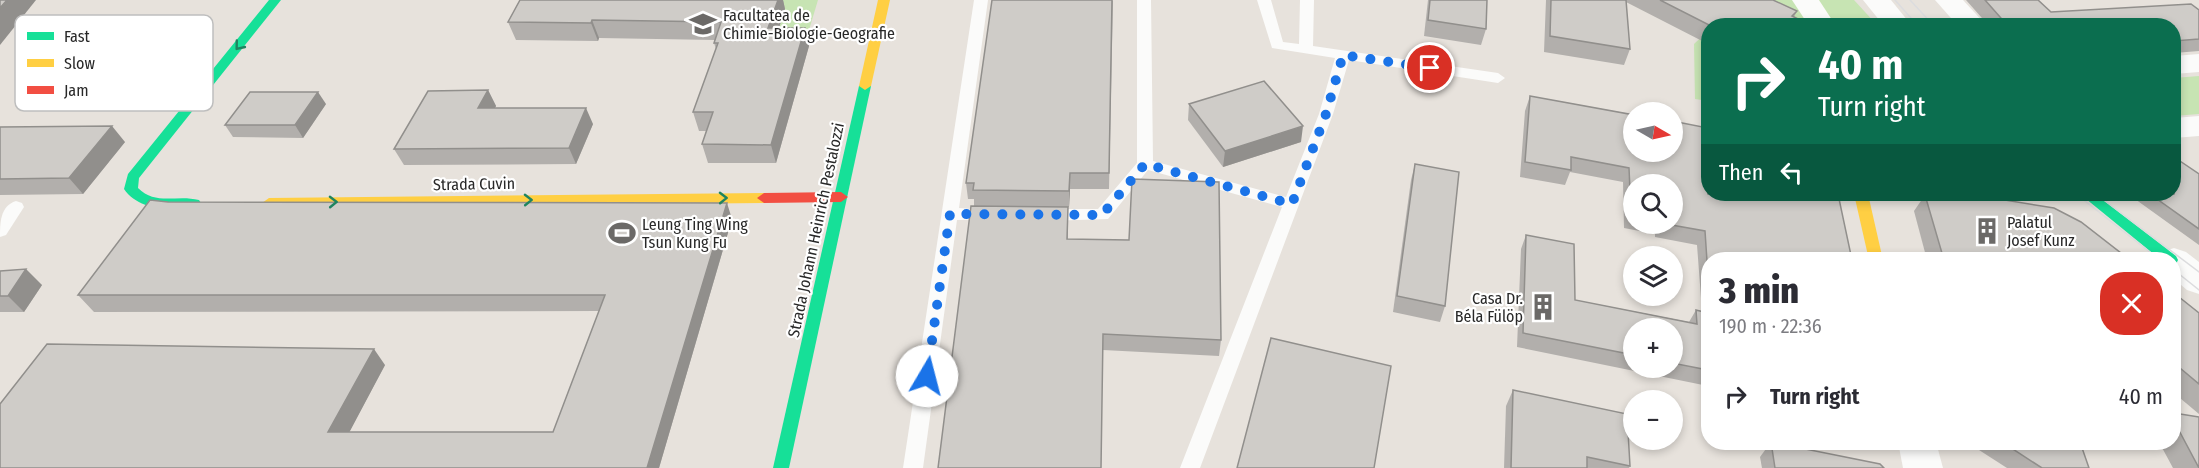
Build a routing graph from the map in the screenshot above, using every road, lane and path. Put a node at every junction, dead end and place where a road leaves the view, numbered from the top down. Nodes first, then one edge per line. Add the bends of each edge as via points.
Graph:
1 (275, 0) edge
2 (884, 0) edge
3 (981, 0) edge
4 (1144, 0) edge
5 (1264, 0) edge
6 (1307, 0) edge
7 (1805, 0) edge
8 (1876, 0) edge
9 (1948, 0) edge
10 (1817, 18) edge
11 (1892, 18) edge
12 (1966, 18) edge
13 (1306, 50) junction
14 (1343, 55) junction
15 (2199, 63) edge
16 (2181, 64) edge
17 (213, 77) edge
18 (1498, 78) dead end
19 (185, 111) edge
20 (2199, 126) edge
21 (2181, 127) edge
22 (1145, 164) junction
23 (840, 197) junction
24 (1863, 201) edge
25 (2095, 201) edge
26 (205, 203) edge
27 (253, 203) edge
28 (1292, 204) junction
29 (16, 207) dead end
30 (950, 214) junction
31 (1008, 215) edge
32 (1032, 215) edge
33 (0, 231) edge
34 (1874, 252) edge
35 (2162, 252) edge
36 (2181, 267) edge
37 (2199, 281) edge
38 (1919, 450) edge
39 (781, 468) edge
40 (913, 468) edge
41 (1190, 468) edge
42 (1923, 468) edge

1 -> 17 street
2 - 23 street, Strada Johann Heinrich Pestalozzi
3 - 30 lane
4 - 22 lane
5 - 13 lane via 1276,45
6 - 13 lane
7 - 10 street
8 - 11 street
9 - 12 street
13 - 14 lane
14 - 18 lane
14 - 28 lane via 1326,114
15 - 16 street
19 -> 26 street via 137,171 131,187 140,198 162,203
20 - 21 street
22 - 28 lane
22 - 32 lane via 1102,215
27 -> 23 street, Strada Cuvin
23 - 39 street, Strada Johann Heinrich Pestalozzi
24 - 34 street
25 - 35 street
28 - 41 lane
29 - 33 lane
30 - 31 lane
30 - 40 lane
36 - 37 street
38 - 42 street

